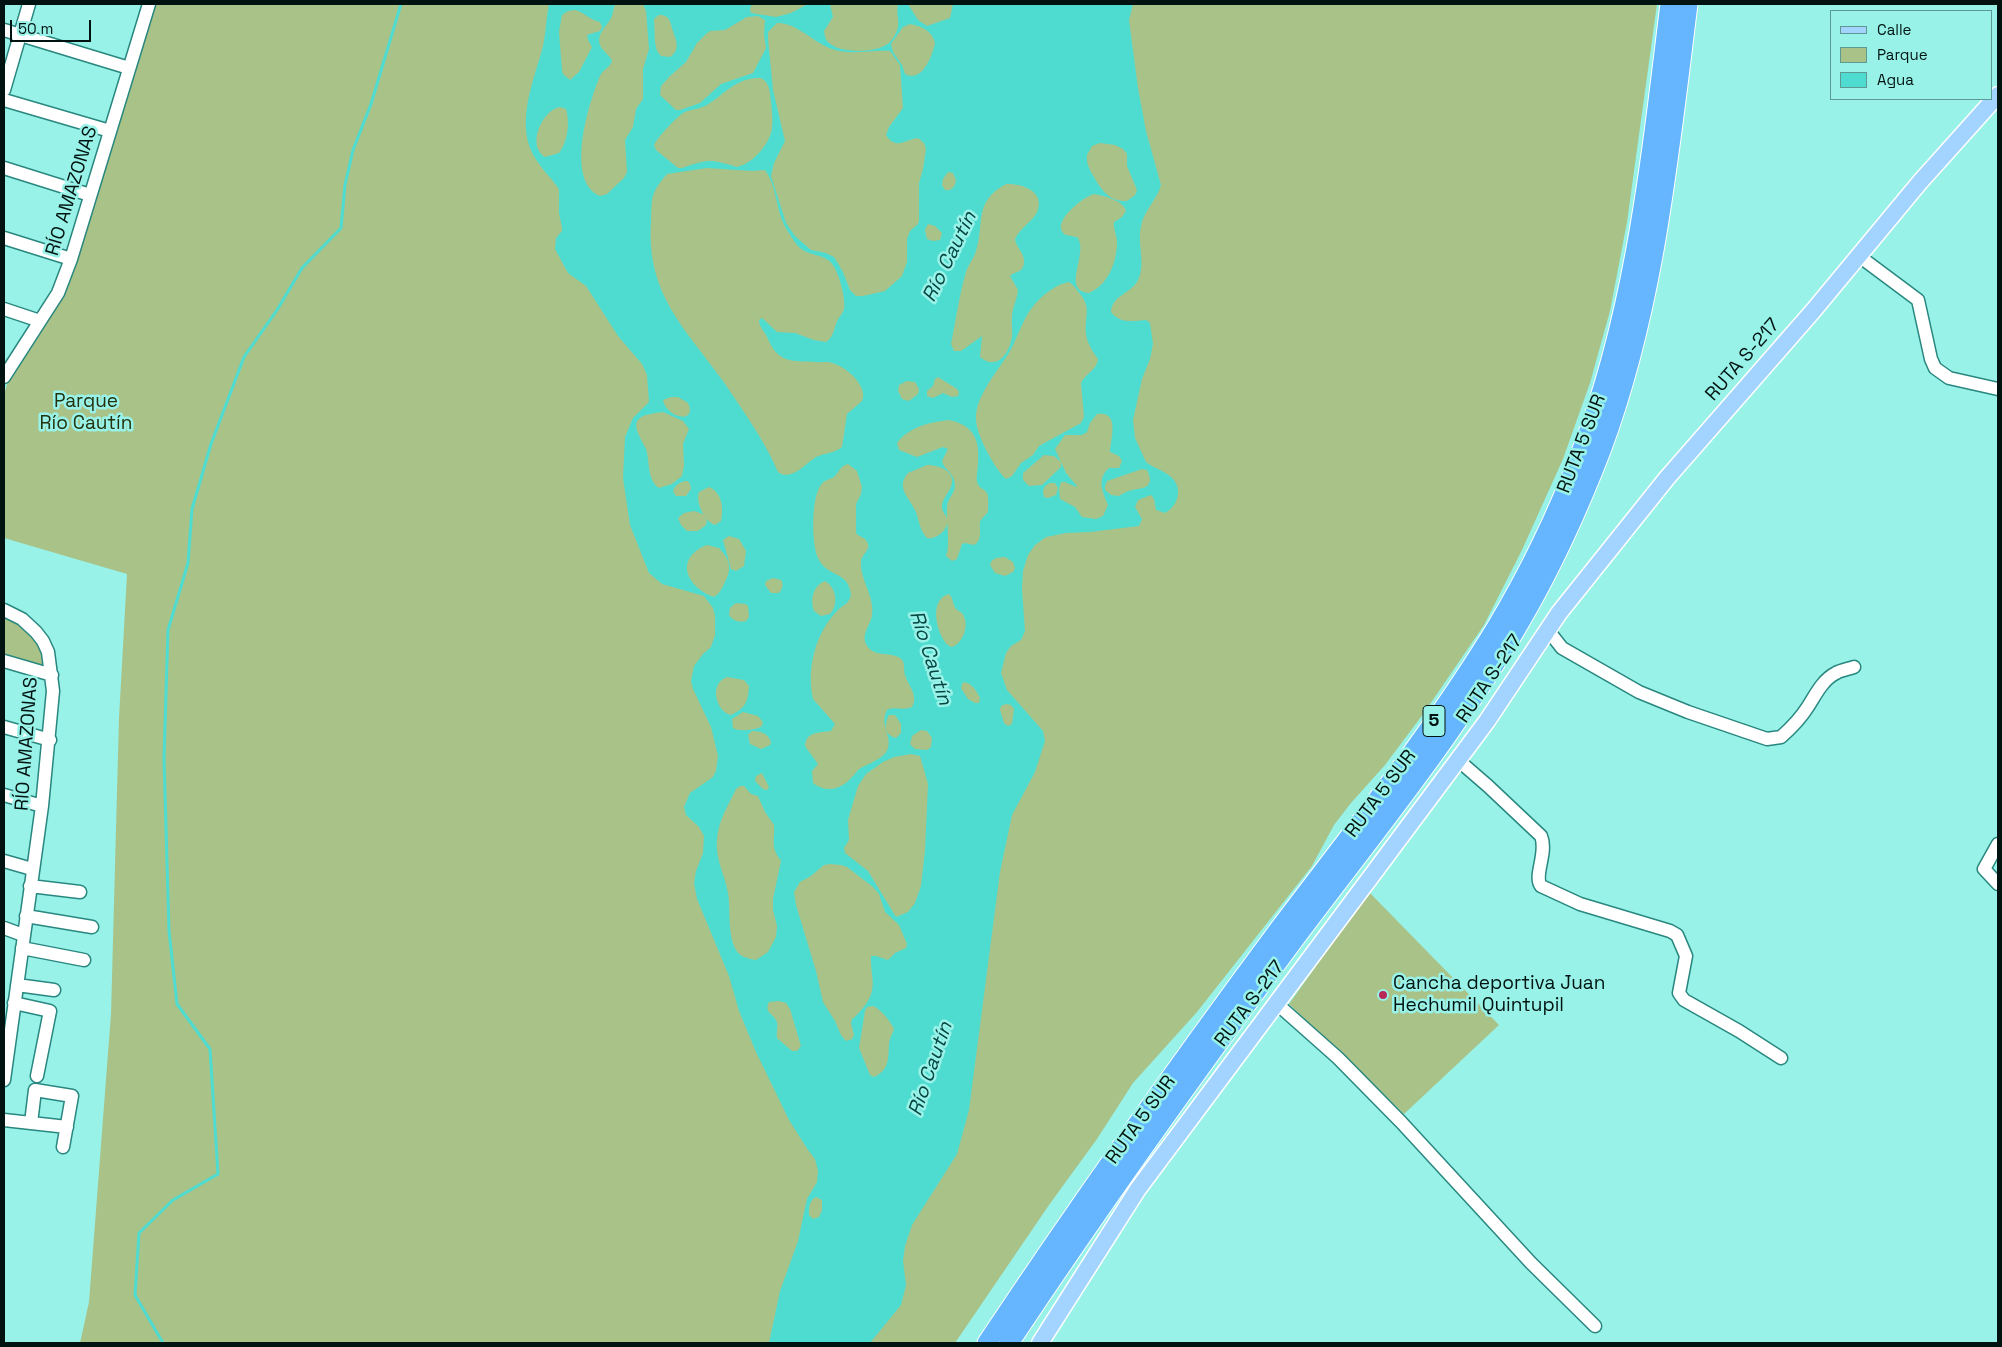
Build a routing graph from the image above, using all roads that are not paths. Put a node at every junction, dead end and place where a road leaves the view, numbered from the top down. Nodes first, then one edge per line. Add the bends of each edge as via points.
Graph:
1 (29, 4) edge
2 (149, 4) edge
3 (1670, 4) edge
4 (1688, 4) edge
5 (4, 30) edge
6 (20, 35) junction
7 (129, 68) junction
8 (4, 90) edge
9 (1998, 95) edge
10 (4, 100) edge
11 (110, 131) junction
12 (4, 168) edge
13 (90, 195) junction
14 (4, 238) edge
15 (1859, 256) junction
16 (71, 259) junction
17 (4, 309) edge
18 (40, 320) junction
19 (4, 377) edge
20 (1998, 389) edge
21 (4, 610) edge
22 (1547, 629) junction
23 (4, 661) edge
24 (1854, 667) dead end
25 (52, 675) junction
26 (4, 726) edge
27 (50, 740) junction
28 (1458, 760) junction
29 (4, 795) edge
30 (42, 806) junction
31 (1998, 844) edge
32 (4, 860) edge
33 (32, 869) junction
34 (1998, 884) edge
35 (30, 886) junction
36 (80, 892) dead end
37 (26, 916) junction
38 (92, 927) dead end
39 (4, 928) edge
40 (24, 935) junction
41 (22, 948) junction
42 (84, 960) dead end
43 (16, 985) junction
44 (54, 990) dead end
45 (14, 1003) junction
46 (1276, 1003) junction
47 (1781, 1058) dead end
48 (37, 1076) dead end
49 (4, 1080) edge
50 (4, 1120) edge
51 (30, 1123) junction
52 (67, 1127) junction
53 (63, 1147) dead end
54 (1595, 1326) dead end
55 (988, 1343) edge
56 (1009, 1343) edge
57 (1040, 1343) edge

1 - 6 street
2 - 7 street, RÍO AMAZONAS
3 - 55 highway, RUTA 5 SUR / 5 via 1643,216 1621,327 1583,447 1529,569 1496,628 1431,725 1163,1087
4 - 56 highway, RUTA 5 SUR / 5 via 1660,223 1637,335 1598,459 1542,582 1461,715 1170,1109
5 - 6 street
6 - 7 street
6 - 8 street
7 - 11 street, RÍO AMAZONAS
9 - 15 main road, RUTA S-217
10 - 11 street
11 - 13 street, RÍO AMAZONAS
12 - 13 street
13 - 16 street, RÍO AMAZONAS
14 - 16 street
15 - 20 street via 1918,300 1935,368 1949,378
15 - 22 main road, RUTA S-217 via 1667,478
16 - 18 street, RÍO AMAZONAS via 58,293
17 - 18 street
18 - 19 street, RÍO AMAZONAS
21 - 25 street, RÍO AMAZONAS via 22,619 36,632 48,652
22 - 24 street via 1562,648 1639,692 1767,739 1780,737 1827,680 1837,672
22 - 28 main road, RUTA S-217
23 - 25 street
25 - 27 street, RÍO AMAZONAS
26 - 27 street
27 - 30 street, RÍO AMAZONAS
28 - 46 main road, RUTA S-217
28 - 47 street via 1542,836 1544,852 1538,877 1541,886 1580,904 1677,935 1686,956 1679,993 1684,1000
29 - 30 street
30 - 33 street, RÍO AMAZONAS
31 - 34 street via 1984,869
32 - 33 street
33 - 35 street, RÍO AMAZONAS
35 - 36 street
35 - 37 street, RÍO AMAZONAS
37 - 38 street
37 - 40 street, RÍO AMAZONAS
39 - 40 street
40 - 41 street, RÍO AMAZONAS
41 - 42 street
41 - 43 street, RÍO AMAZONAS
43 - 44 street
43 - 45 street, RÍO AMAZONAS
45 - 48 street via 50,1011
45 - 49 street, RÍO AMAZONAS
46 - 54 street via 1338,1058 1531,1263
46 - 57 main road, RUTA S-217 via 1138,1189
50 - 51 street
51 - 52 street
51 - 52 street via 35,1090 72,1096
52 - 53 street

